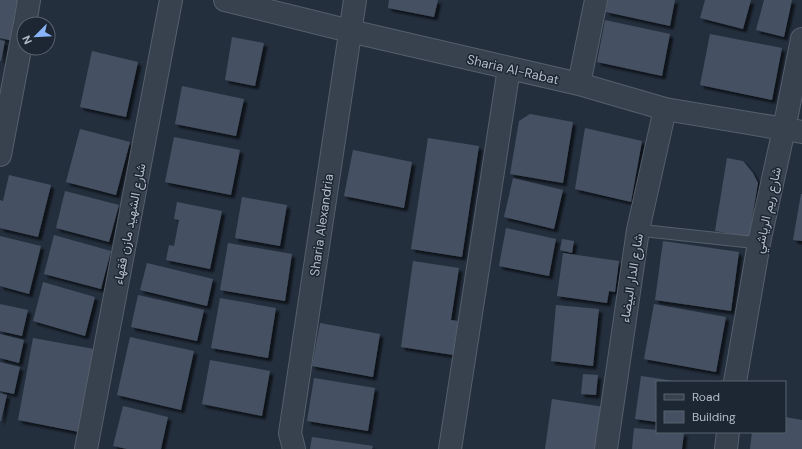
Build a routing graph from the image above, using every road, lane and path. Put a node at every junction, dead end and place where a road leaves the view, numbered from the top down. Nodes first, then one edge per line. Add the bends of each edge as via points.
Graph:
1 (29, 0) edge
2 (171, 0) edge
3 (225, 0) edge
4 (354, 0) edge
5 (596, 0) edge
6 (26, 16) edge
7 (350, 31) junction
8 (802, 39) edge
9 (19, 56) edge
10 (509, 68) junction
11 (579, 84) junction
12 (666, 109) junction
13 (793, 130) edge
14 (0, 155) edge
15 (638, 230) junction
16 (759, 243) junction
17 (734, 381) edge
18 (728, 433) edge
19 (86, 449) edge
20 (294, 449) edge
21 (450, 449) edge
22 (606, 449) edge
23 (726, 449) edge

1 - 6 street
2 - 19 street, شارع الشهيد مازن فقهاء
3 - 7 street, Sharia Al-Rabat
4 - 7 street, Sharia Alexandria
5 - 11 street
7 - 10 street, Sharia Al-Rabat
7 - 20 street, Sharia Alexandria via 290,433
8 - 13 street, شارع ريم الرياشي
9 - 14 street
10 - 11 street, Sharia Al-Rabat
10 - 21 street
11 - 12 street, Sharia Al-Rabat
12 - 13 street, Sharia Al-Rabat
12 - 15 street, شارع الدار البيضاء
13 - 16 street, شارع ريم الرياشي
15 - 16 lane
15 - 22 street, شارع الدار البيضاء
16 - 17 street, شارع ريم الرياشي
18 - 23 street

